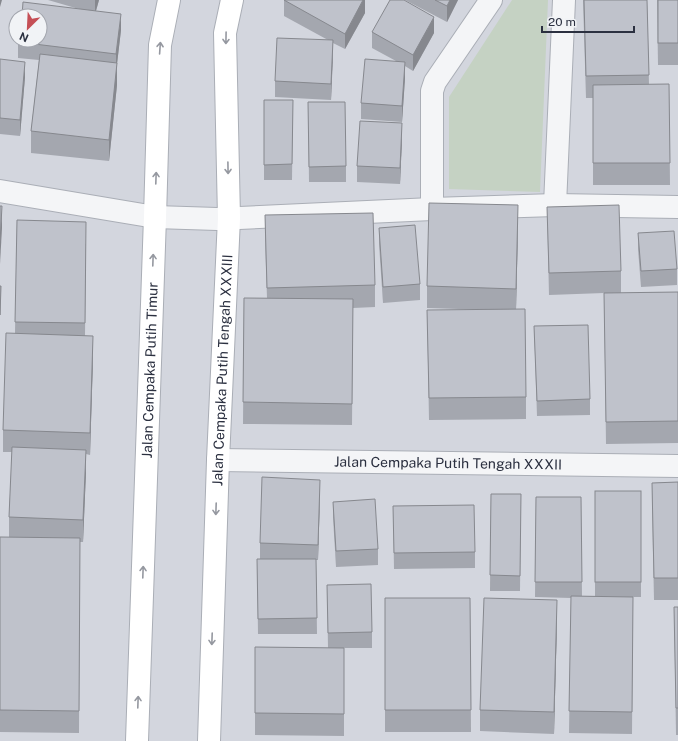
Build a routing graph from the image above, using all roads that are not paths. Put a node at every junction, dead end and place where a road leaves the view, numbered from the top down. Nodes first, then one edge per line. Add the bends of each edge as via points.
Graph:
1 (169, 0) edge
2 (232, 0) edge
3 (491, 0) edge
4 (564, 0) edge
5 (0, 191) edge
6 (555, 205) junction
7 (678, 207) edge
8 (432, 209) junction
9 (163, 217) junction
10 (220, 218) junction
11 (218, 460) junction
12 (678, 466) edge
13 (137, 741) edge
14 (209, 741) edge

9 -> 1 street, Jalan Cempaka Putih Timur via 160,45
2 -> 10 street, Jalan Cempaka Putih Tengah XXXIII via 225,34
3 - 8 street via 435,82 432,91
4 - 6 street
5 - 9 street
6 - 7 street
6 - 8 street
8 - 10 street
9 - 10 street
13 -> 9 street, Jalan Cempaka Putih Timur
10 - 11 street, Jalan Cempaka Putih Tengah XXXIII
11 - 12 street, Jalan Cempaka Putih Tengah XXXII
11 -> 14 street, Jalan Cempaka Putih Tengah XXXIII

